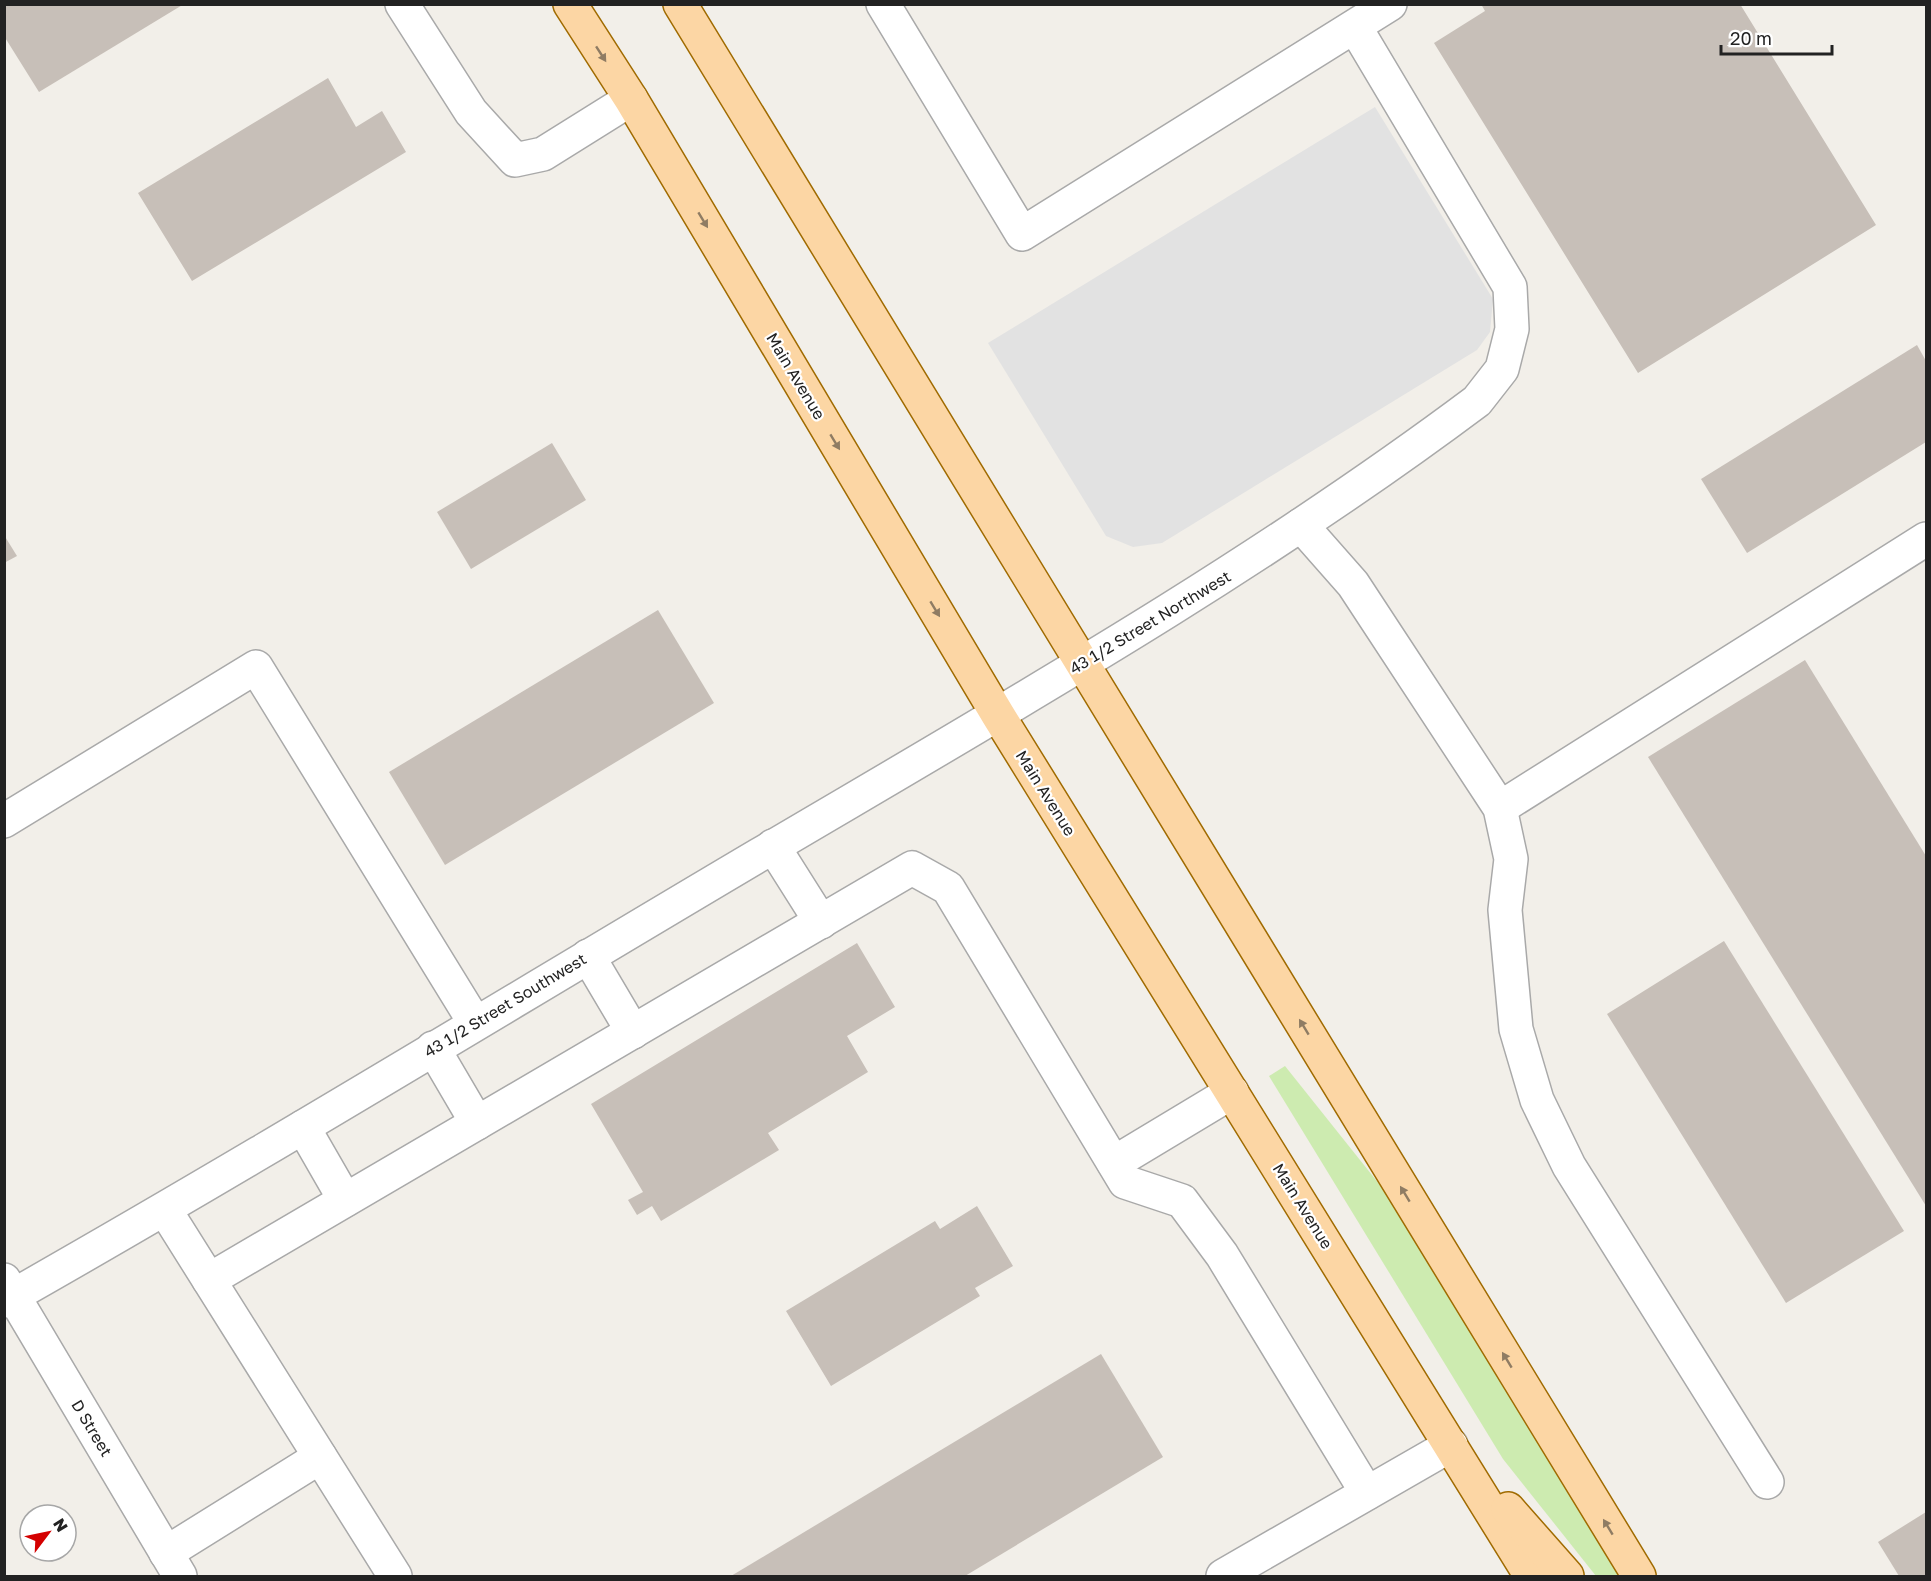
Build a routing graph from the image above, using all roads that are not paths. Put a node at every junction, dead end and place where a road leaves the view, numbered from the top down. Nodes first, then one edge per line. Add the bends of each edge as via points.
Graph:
1 (402, 4) edge
2 (570, 4) edge
3 (680, 4) edge
4 (883, 4) edge
5 (1390, 4) edge
6 (1354, 27) junction
7 (631, 99) junction
8 (1301, 525) junction
9 (1926, 539) edge
10 (1082, 664) junction
11 (998, 715) junction
12 (1500, 808) junction
13 (4, 821) edge
14 (773, 846) junction
15 (821, 922) junction
16 (588, 956) junction
17 (475, 1023) junction
18 (633, 1032) junction
19 (433, 1048) junction
20 (1232, 1092) junction
21 (477, 1123) junction
22 (303, 1127) junction
23 (1114, 1163) junction
24 (345, 1200) junction
25 (165, 1210) junction
26 (209, 1280) junction
27 (8, 1293) edge
28 (1451, 1444) junction
29 (320, 1457) junction
30 (1767, 1482) dead end
31 (1367, 1493) junction
32 (173, 1565) edge
33 (395, 1576) edge
34 (1223, 1576) edge
35 (1531, 1576) edge
36 (1567, 1576) edge
37 (1639, 1576) edge

1 - 7 street via 471,112 515,160 543,154
2 -> 7 main road, Main Avenue
3 - 10 main road
4 - 6 street via 1022,234
5 - 6 street
6 - 8 street, 43 1/2 Street Northwest via 1510,286 1512,329 1502,369 1477,401
7 -> 11 main road, Main Avenue
8 - 10 street, 43 1/2 Street Northwest via 1227,576
8 - 12 street via 1353,584
9 - 12 street
10 - 11 street, 43 1/2 Street Northwest
37 -> 10 main road
11 - 14 street, 43 1/2 Street Southwest
11 - 20 main road, Main Avenue
12 - 30 street via 1511,859 1505,910 1516,1029 1537,1100 1569,1166
13 - 17 street via 256,667
14 - 15 street
14 - 16 street, 43 1/2 Street Southwest
15 - 18 street
15 - 23 street via 912,868 948,888
16 - 17 street, 43 1/2 Street Southwest
16 - 18 street
17 - 19 street, 43 1/2 Street Southwest
18 - 21 street
19 - 21 street
19 - 22 street, 43 1/2 Street Southwest
20 - 23 street
20 - 28 main road, Main Avenue
21 - 24 street
22 - 24 street
22 - 25 street, 43 1/2 Street Southwest
23 - 31 street via 1125,1182 1182,1201 1222,1255
24 - 26 street
25 - 26 street
25 - 27 street, 43 1/2 Street Southwest
26 - 29 street
27 - 32 street, D Street
28 - 31 street
28 - 35 main road, Main Avenue
28 - 36 main road
29 - 32 street
29 - 33 street
31 - 34 street

